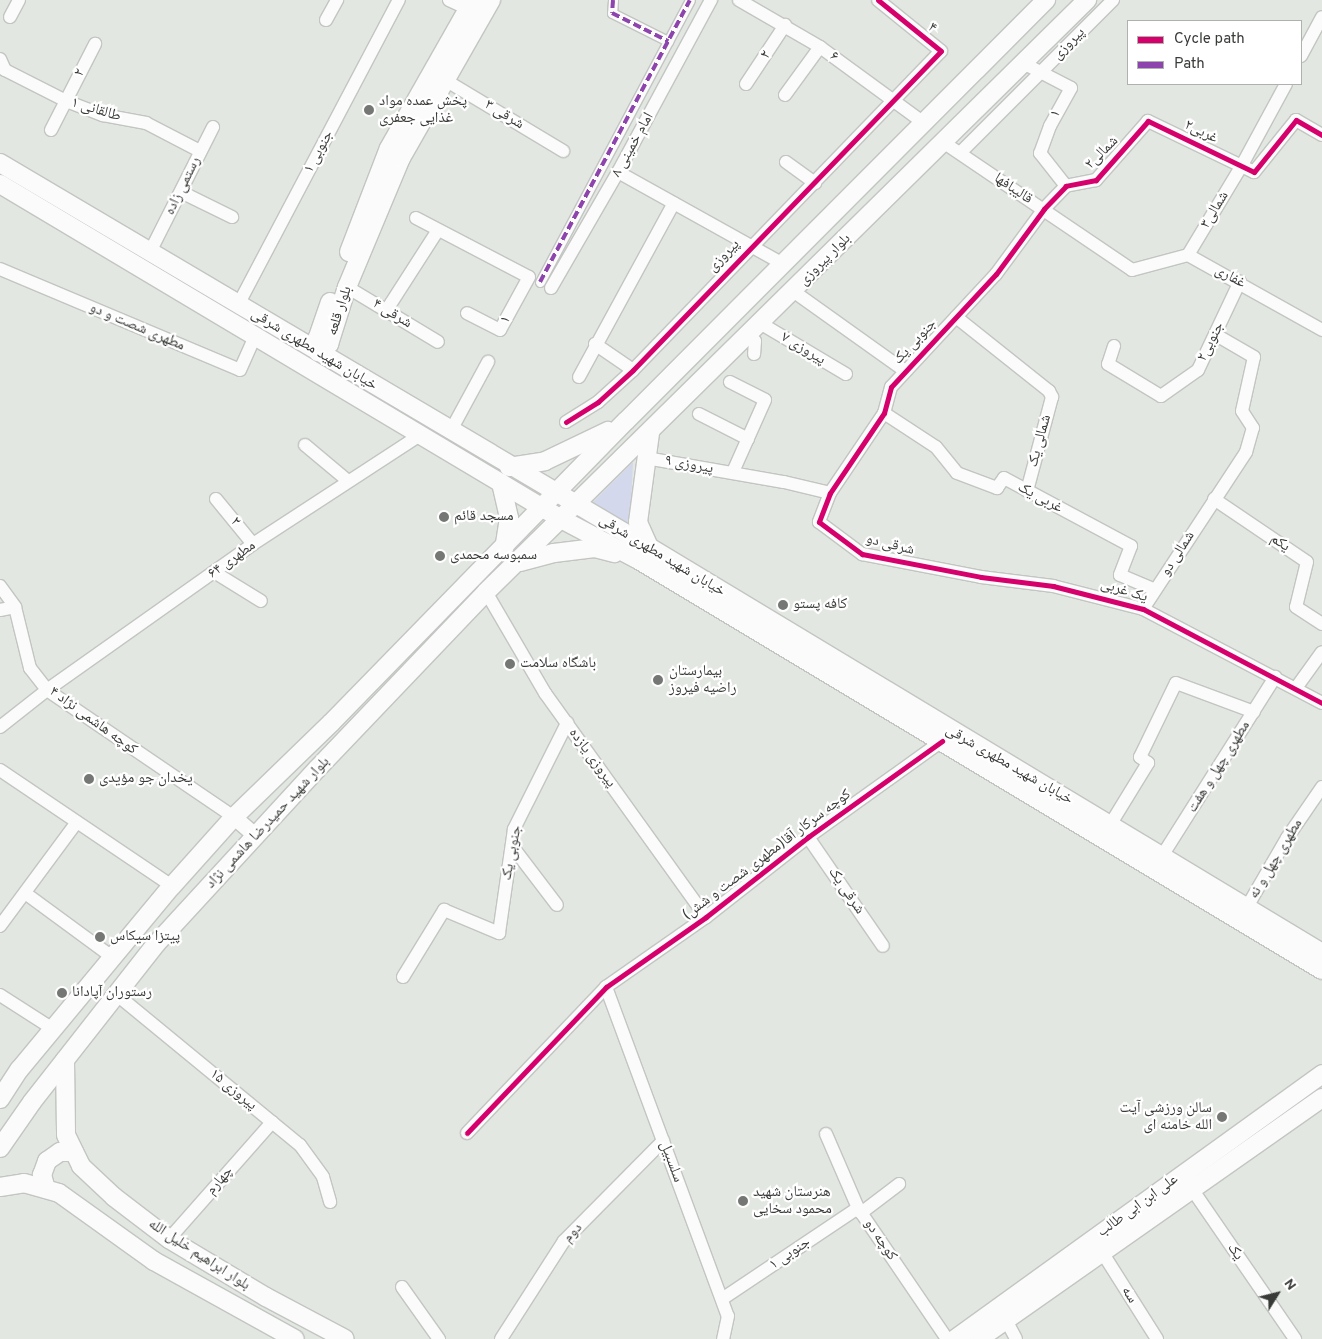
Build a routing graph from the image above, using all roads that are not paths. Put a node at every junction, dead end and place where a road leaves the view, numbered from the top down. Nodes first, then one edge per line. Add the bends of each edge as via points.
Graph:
1 (19, 0) edge
2 (337, 0) edge
3 (400, 0) edge
4 (449, 0) edge
5 (491, 0) edge
6 (613, 0) edge
7 (690, 0) edge
8 (711, 0) edge
9 (738, 0) edge
10 (878, 0) edge
11 (1046, 0) edge
12 (1087, 0) edge
13 (1113, 0) edge
14 (471, 4) edge
15 (10, 17) dead end
16 (1322, 17) edge
17 (326, 20) dead end
18 (785, 26) junction
19 (668, 41) junction
20 (95, 44) dead end
21 (820, 48) junction
22 (1302, 54) edge
23 (0, 59) edge
24 (1024, 63) junction
25 (1040, 73) junction
26 (446, 80) junction
27 (746, 84) dead end
28 (1285, 85) edge
29 (785, 95) dead end
30 (894, 100) junction
31 (66, 101) junction
32 (1148, 121) joint
33 (924, 123) junction
34 (213, 128) dead end
35 (51, 130) dead end
36 (1322, 135) edge
37 (943, 142) junction
38 (200, 151) junction
39 (563, 151) dead end
40 (960, 152) junction
41 (786, 162) dead end
42 (0, 163) edge
43 (1242, 165) junction
44 (618, 172) junction
45 (815, 183) junction
46 (0, 184) edge
47 (1066, 186) junction
48 (181, 192) junction
49 (674, 203) junction
50 (1044, 209) junction
51 (232, 217) dead end
52 (416, 218) dead end
53 (438, 230) junction
54 (154, 244) dead end
55 (751, 246) junction
56 (1188, 255) junction
57 (783, 264) junction
58 (0, 269) edge
59 (1240, 281) junction
60 (540, 282) junction
61 (347, 287) junction
62 (793, 291) junction
63 (238, 305) junction
64 (386, 311) junction
65 (467, 313) dead end
66 (956, 317) junction
67 (754, 329) junction
68 (1322, 330) edge
69 (1216, 335) junction
70 (255, 336) junction
71 (438, 342) dead end
72 (595, 344) junction
73 (1114, 346) dead end
74 (318, 352) junction
75 (754, 354) dead end
76 (488, 362) dead end
77 (633, 370) junction
78 (905, 371) junction
79 (846, 374) dead end
80 (579, 377) dead end
81 (730, 382) dead end
82 (884, 413) junction
83 (699, 414) dead end
84 (632, 416) junction
85 (566, 422) dead end
86 (653, 430) junction
87 (450, 432) junction
88 (420, 435) junction
89 (748, 439) junction
90 (305, 445) dead end
91 (646, 458) junction
92 (509, 467) junction
93 (733, 472) junction
94 (348, 481) junction
95 (502, 484) junction
96 (1027, 491) junction
97 (556, 493) junction
98 (830, 493) junction
99 (1214, 499) junction
100 (216, 500) dead end
101 (824, 505) joint
102 (578, 506) junction
103 (542, 507) junction
104 (563, 520) junction
105 (253, 544) junction
106 (504, 549) junction
107 (643, 553) junction
108 (517, 563) junction
109 (214, 572) junction
110 (980, 577) joint
111 (0, 586) edge
112 (1155, 590) junction
113 (486, 592) junction
114 (261, 601) dead end
115 (15, 607) junction
116 (1143, 609) junction
117 (0, 610) edge
118 (1322, 624) edge
119 (1322, 652) edge
120 (1275, 677) junction
121 (1296, 688) junction
122 (47, 690) junction
123 (1322, 702) edge
124 (1254, 712) junction
125 (566, 724) junction
126 (0, 728) edge
127 (942, 741) junction
128 (0, 770) edge
129 (1322, 786) edge
130 (234, 817) junction
131 (76, 822) junction
132 (1110, 824) junction
133 (256, 836) junction
134 (808, 837) junction
135 (512, 846) junction
136 (1162, 856) junction
137 (172, 886) junction
138 (25, 893) junction
139 (557, 905) dead end
140 (1247, 907) junction
141 (706, 917) junction
142 (0, 926) edge
143 (883, 946) dead end
144 (1322, 953) edge
145 (112, 957) junction
146 (1322, 970) edge
147 (403, 977) dead end
148 (606, 987) junction
149 (116, 994) junction
150 (0, 995) edge
151 (53, 1029) junction
152 (65, 1060) junction
153 (1322, 1074) edge
154 (0, 1098) edge
155 (1322, 1098) edge
156 (272, 1122) junction
157 (468, 1133) dead end
158 (826, 1134) dead end
159 (663, 1142) junction
160 (0, 1148) edge
161 (74, 1152) junction
162 (899, 1184) dead end
163 (0, 1187) edge
164 (46, 1189) junction
165 (1192, 1189) junction
166 (330, 1202) dead end
167 (859, 1210) junction
168 (169, 1239) junction
169 (1102, 1252) junction
170 (402, 1287) dead end
171 (722, 1300) junction
172 (1006, 1320) junction
173 (295, 1339) edge
174 (345, 1339) edge
175 (439, 1339) edge
176 (502, 1339) edge
177 (723, 1339) edge
178 (947, 1339) edge
179 (955, 1339) edge
180 (979, 1339) edge
181 (1016, 1339) edge
182 (1157, 1339) edge
183 (1295, 1339) edge

1 - 15 street
2 - 17 street
3 - 63 street, ۱ جنوبی
4 - 14 street
5 - 26 main road, بلوار قلعه
6 - 19 street via 612,13
7 - 19 street
8 - 44 street, امام خمینی ۸
9 - 18 street, ۶
10 - 30 street, ۴ via 941,51
11 - 33 main road, بلوار پیروزی
12 - 24 main road, بلوار پیروزی
13 - 25 street, پیروزی
14 - 74 main road, بلوار قلعه via 389,148 318,337
16 - 22 street
18 - 21 street, ۶
18 - 27 street, ۲
19 - 60 street
20 - 31 street, ۲
21 - 29 street
21 - 30 street, ۶
23 - 31 street, طالقانی ۱ via 5,70
24 - 25 street, ۱
24 - 37 main road, بلوار پیروزی
25 - 40 street, پیروزی
25 - 47 street, ۱ via 1071,88 1050,126 1040,153
26 - 39 street, ۳ شرقی
26 - 61 main road, بلوار قلعه via 401,158
28 - 43 street, شمالی۳
30 - 33 street, ۶
30 - 45 street, پیروزی
31 - 35 street
31 - 38 street, طالقانی ۱ via 103,115 146,123
32 - 43 street, غربی۲
32 - 47 street, شمالی۲ via 1096,180
33 - 57 main road, بلوار پیروزی
34 - 38 street, رستمی زاده
36 - 43 street via 1296,120 1254,172
37 - 40 street, قالیبافها
37 - 62 main road, بلوار پیروزی
38 - 48 street, رستمی زاده
40 - 50 street, قالیبافها
41 - 45 street
42 - 63 main road, خیابان شهید مطهری شرقی
43 - 56 street, شمالی۳
44 - 49 street
44 - 60 street, امام خمینی ۸
45 - 55 street, پیروزی
46 - 70 main road, خیابان شهید مطهری شرقی
47 - 50 street
48 - 51 street
48 - 54 street, رستمی زاده
49 - 55 street
49 - 72 street
50 - 56 street, قالیبافها via 1132,270
50 - 66 street, جنوبی یک via 996,274
52 - 53 street
53 - 60 street
53 - 64 street
55 - 57 street
55 - 77 street, پیروزی
56 - 59 street, غفاری
57 - 84 main road, بلوار پیروزی
58 - 70 street, مطهری شصت و دو via 240,370
59 - 68 street, غفاری
59 - 69 street, جنوبی۲
60 - 65 street, ۱ via 500,330
61 - 64 street, شرقی ۴
61 - 74 main road, بلوار قلعه via 329,344
62 - 67 main road, بلوار پیروزی
62 - 78 street
63 - 74 main road, خیابان شهید مطهری شرقی
64 - 71 street, شرقی ۴
66 - 78 street, جنوبی یک
66 - 96 street, شمالی یک via 1050,391 1052,397
67 - 75 street
67 - 79 street, پیروزی ۷
67 - 86 main road, بلوار پیروزی
69 - 73 street, جنوبی۲ via 1198,370 1161,396 1108,364
69 - 99 street via 1254,357 1242,411 1254,428 1246,452
70 - 88 main road, خیابان شهید مطهری شرقی
72 - 77 street
72 - 80 street
74 - 87 main road, خیابان شهید مطهری شرقی
76 - 87 street
77 - 85 street, پیروزی via 598,402
78 - 82 street, جنوبی یک via 891,387
81 - 89 street via 766,400
82 - 96 street, غربی یک via 936,447 957,473 997,488 1004,478
82 - 98 street, جنوبی یک
83 - 89 street
84 - 86 main road
84 - 92 main road via 583,446 553,458
84 - 97 main road, بلوار پیروزی
86 - 91 main road
86 - 102 main road, بلوار پیروزی
87 - 92 main road, خیابان شهید مطهری شرقی
88 - 94 street, مطهری ۶۴
88 - 95 main road, خیابان شهید مطهری شرقی
89 - 93 street
90 - 94 street
91 - 93 street, پیروزی ۹
91 - 107 main road via 638,522
92 - 97 main road, خیابان شهید مطهری شرقی
93 - 98 street
94 - 105 street, مطهری ۶۴
95 - 103 main road, خیابان شهید مطهری شرقی
95 - 106 main road via 509,518
96 - 112 street, غربی یک via 1131,546 1120,575
97 - 102 main road, خیابان شهید مطهری شرقی
97 - 103 main road, بلوار پیروزی
98 - 101 street, جنوبی یک
99 - 112 street, شمالی دو
99 - 118 street, یکم via 1307,562 1296,607
100 - 105 street, ۲
101 - 110 street, شرقی دو via 819,522 862,554
102 - 104 main road, بلوار پیروزی
102 - 107 main road, خیابان شهید مطهری شرقی
103 - 104 main road, خیابان شهید مطهری شرقی
103 - 106 main road, بلوار شهید حمیدرضا هاشمی نژاد
104 - 107 main road, خیابان شهید مطهری شرقی
104 - 108 main road, بلوار شهید حمیدرضا هاشمی نژاد
105 - 109 street, مطهری ۶۴
106 - 130 main road, بلوار شهید حمیدرضا هاشمی نژاد
107 - 108 main road via 595,548 554,553
107 - 127 main road, خیابان شهید مطهری شرقی
107 - 132 main road, خیابان شهید مطهری شرقی
108 - 113 main road, بلوار شهید حمیدرضا هاشمی نژاد
109 - 114 street
109 - 122 street, مطهری ۶۴
110 - 116 street, یک غربی via 1053,586
111 - 115 street, کوچه هاشمی نژاد ۴
112 - 116 street, شمالی دو
113 - 125 street, پیروزی یازده
113 - 133 main road, بلوار شهید حمیدرضا هاشمی نژاد
115 - 117 street
115 - 122 street, کوچه هاشمی نژاد ۴ via 30,668
116 - 120 street, یک غربی
119 - 121 street
120 - 121 street, یک غربی
120 - 124 street, مطهری چهل و هفت
121 - 123 street, یک غربی
122 - 126 street, مطهری ۶۴
122 - 130 street, کوچه هاشمی نژاد ۴
124 - 132 street via 1176,683 1140,757 1148,763
124 - 136 street, مطهری چهل و هفت
125 - 135 street, جنوبی یک via 514,829
125 - 141 street, پیروزی یازده
127 - 134 street, (مطهری شصت و شش)کوچه سرکار آقا
127 - 146 main road, خیابان شهید مطهری شرقی
128 - 131 street
129 - 140 street, مطهری چهل و نه
130 - 133 street
130 - 137 main road, بلوار شهید حمیدرضا هاشمی نژاد
131 - 137 street
131 - 138 street
132 - 136 main road, خیابان شهید مطهری شرقی
133 - 149 main road, بلوار شهید حمیدرضا هاشمی نژاد via 156,944
134 - 141 street, (مطهری شصت و شش)کوچه سرکار آقا
134 - 143 street, شرقی یک
135 - 139 street
135 - 147 street, جنوبی یک via 498,933 446,910
136 - 140 main road, خیابان شهید مطهری شرقی
137 - 145 main road, بلوار شهید حمیدرضا هاشمی نژاد
138 - 142 street
138 - 145 street
140 - 144 main road, خیابان شهید مطهری شرقی
141 - 148 street, (مطهری شصت و شش)کوچه سرکار آقا
145 - 151 main road, بلوار شهید حمیدرضا هاشمی نژاد
148 - 157 street, (مطهری شصت و شش)کوچه سرکار آقا
148 - 159 street, سلسبیل
149 - 152 main road, بلوار شهید حمیدرضا هاشمی نژاد
149 - 156 street, پیروزی ۱۵
150 - 151 street
151 - 154 main road, بلوار شهید حمیدرضا هاشمی نژاد
152 - 160 main road, بلوار شهید حمیدرضا هاشمی نژاد
152 - 161 main road, بلوار ابراهیم خلیل الله via 66,1135
153 - 179 main road, علی ابن ابی طالب
155 - 165 main road, علی ابن ابی طالب
156 - 166 street, پیروزی ۱۵ via 300,1145 323,1177
156 - 168 street, چهارم
158 - 167 street, کوچه دو
159 - 171 street, سلسبیل
159 - 176 street, دوم via 564,1241
161 - 164 main road via 60,1152 47,1161 42,1175
161 - 168 main road, بلوار ابراهیم خلیل الله via 81,1166 114,1197
162 - 167 street, جنوبی ۱
163 - 164 main road, بلوار ابراهیم خلیل الله via 24,1184
164 - 173 main road, بلوار ابراهیم خلیل الله via 59,1194 154,1261
165 - 169 main road, علی ابن ابی طالب
165 - 183 street, یک
167 - 171 street, جنوبی ۱
167 - 178 street, کوچه دو
168 - 174 main road, بلوار ابراهیم خلیل الله via 266,1297
169 - 172 main road, علی ابن ابی طالب
169 - 182 street, سه
170 - 175 street
171 - 177 street, سلسبیل via 728,1316
172 - 180 main road, علی ابن ابی طالب
172 - 181 street

